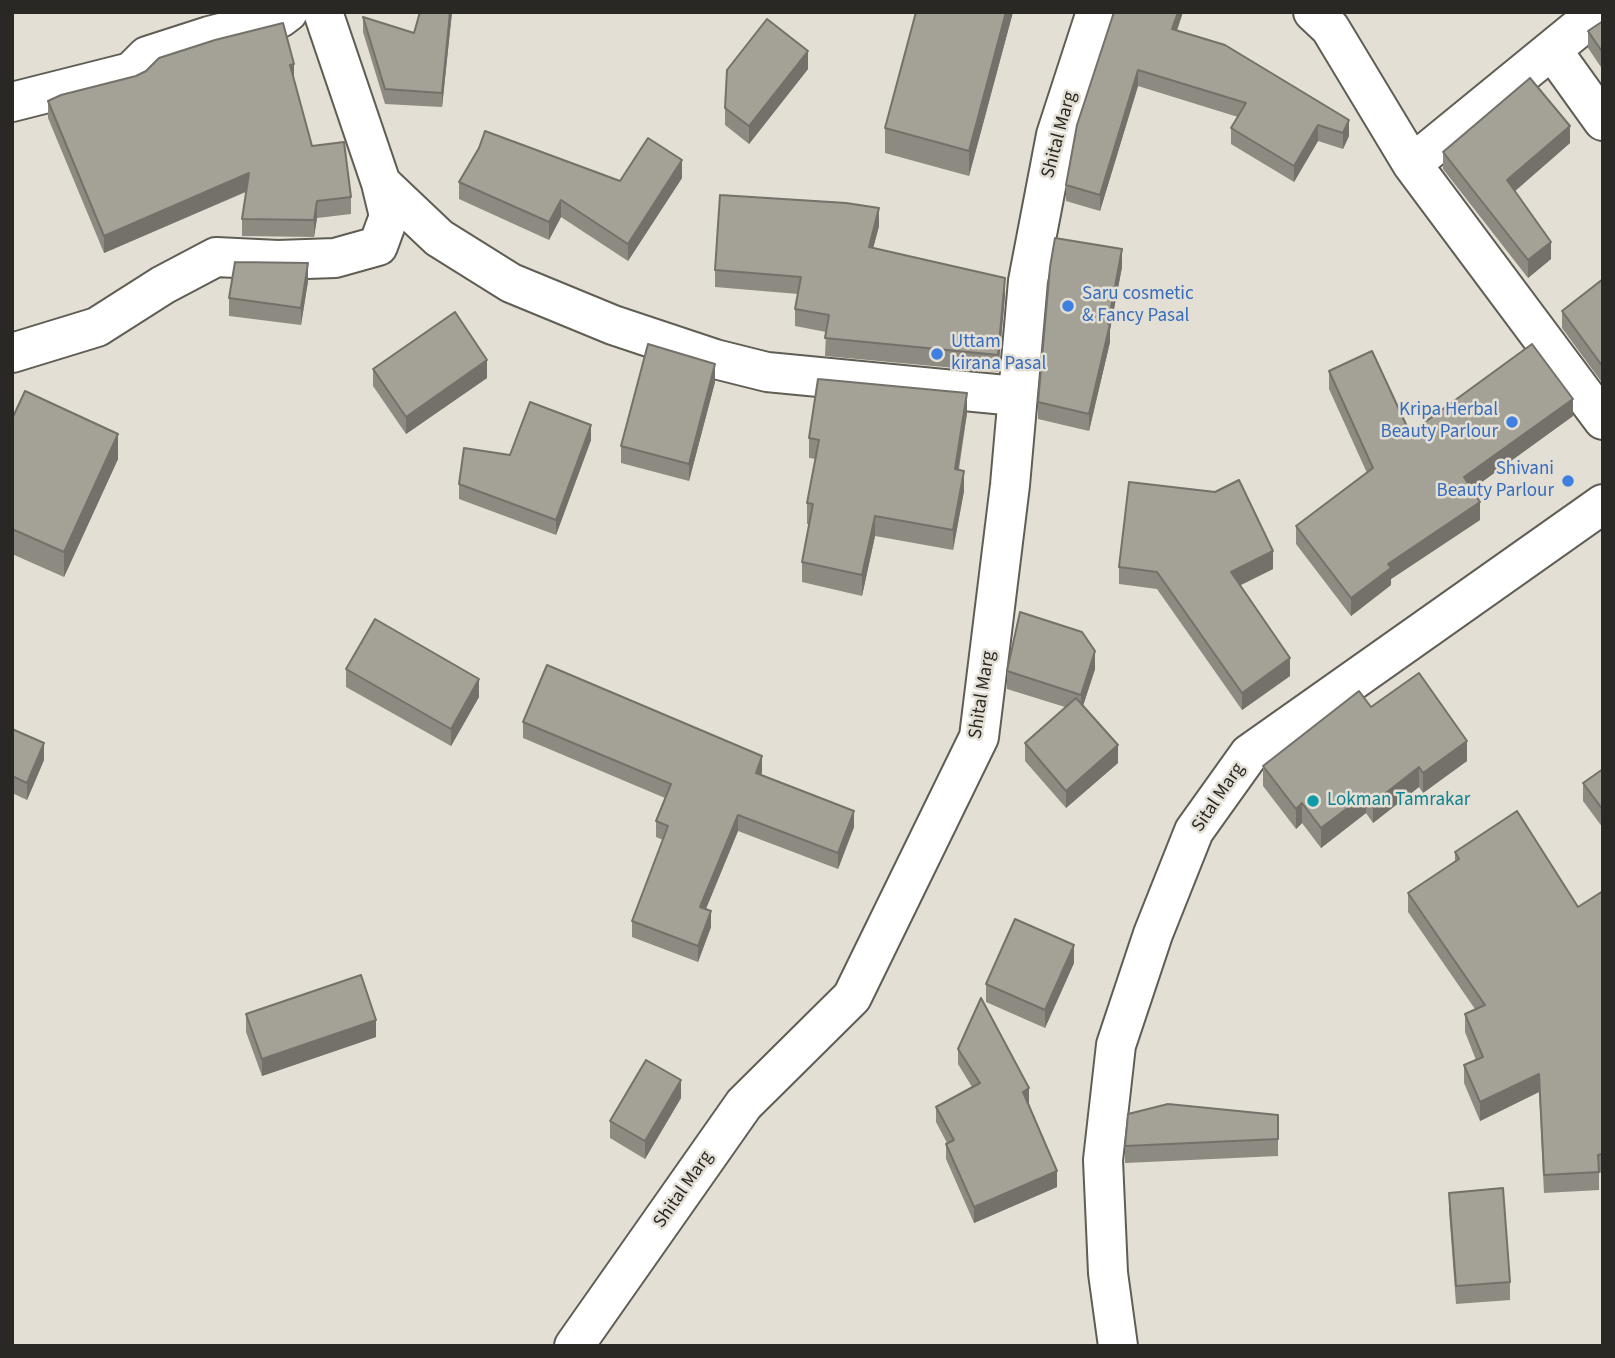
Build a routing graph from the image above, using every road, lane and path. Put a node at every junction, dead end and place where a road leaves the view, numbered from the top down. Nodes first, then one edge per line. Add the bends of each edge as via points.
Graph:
1 (288, 12) edge
2 (323, 12) edge
3 (1096, 12) edge
4 (1313, 12) edge
5 (1598, 12) edge
6 (1552, 50) junction
7 (12, 102) edge
8 (1603, 121) edge
9 (1412, 164) junction
10 (381, 183) junction
11 (12, 353) edge
12 (1016, 396) junction
13 (1603, 420) edge
14 (1603, 504) edge
15 (574, 1346) edge
16 (1118, 1346) edge

1 - 7 street via 147,56 131,72
2 - 10 street
3 - 12 street, Shital Marg via 1056,135 1028,281
4 - 9 street via 1330,29
5 - 6 street
6 - 8 street
6 - 9 street
9 - 13 street
10 - 11 street via 389,216 378,246 335,258 216,257 97,327
10 - 12 street via 439,238 511,282 613,325 767,372
12 - 15 street, Shital Marg via 1010,485 979,737 852,997 744,1104
14 - 16 street, Sital Marg via 1249,754 1195,831 1153,934 1116,1045 1102,1160 1108,1273

